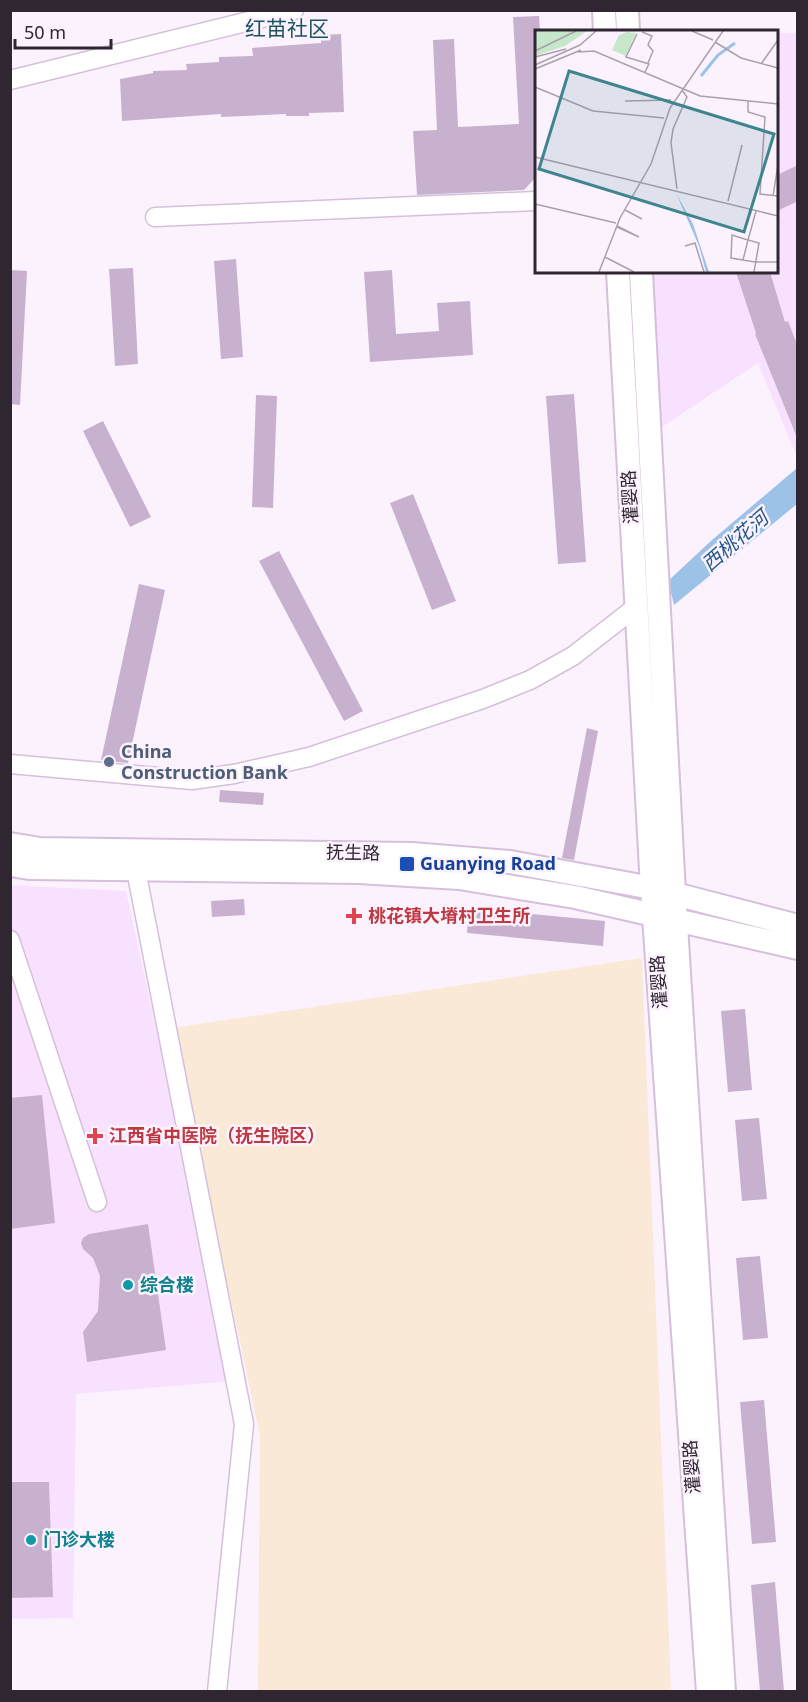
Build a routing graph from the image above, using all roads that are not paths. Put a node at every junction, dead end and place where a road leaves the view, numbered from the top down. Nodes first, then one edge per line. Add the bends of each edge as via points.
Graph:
1 (294, 10) edge
2 (604, 10) edge
3 (627, 10) edge
4 (605, 30) edge
5 (628, 30) edge
6 (10, 80) edge
7 (535, 201) edge
8 (155, 217) dead end
9 (618, 273) edge
10 (641, 273) edge
11 (636, 607) junction
12 (10, 764) edge
13 (10, 844) edge
14 (10, 865) edge
15 (136, 870) junction
16 (652, 888) junction
17 (674, 893) junction
18 (665, 917) junction
19 (798, 926) edge
20 (10, 940) edge
21 (798, 948) edge
22 (97, 1202) dead end
23 (711, 1690) edge
24 (217, 1692) edge

1 - 6 street
2 - 4 main road
3 - 5 main road
7 - 8 street
9 - 11 main road, 灌婴路
10 - 17 main road, 灌婴路
11 - 12 street via 573,656 530,680 309,758 192,780
11 - 16 main road, 灌婴路
13 - 16 main road, 抚生路 via 40,849 412,854 510,862
14 - 15 main road, 抚生路
15 - 18 main road, 抚生路 via 359,872 459,878
15 - 24 street via 244,1424
16 - 17 main road, 抚生路
16 - 18 main road, 灌婴路
17 - 18 main road, 灌婴路
17 - 19 main road, 抚生路
18 - 21 main road, 抚生路
18 - 23 main road, 灌婴路
20 - 22 street

